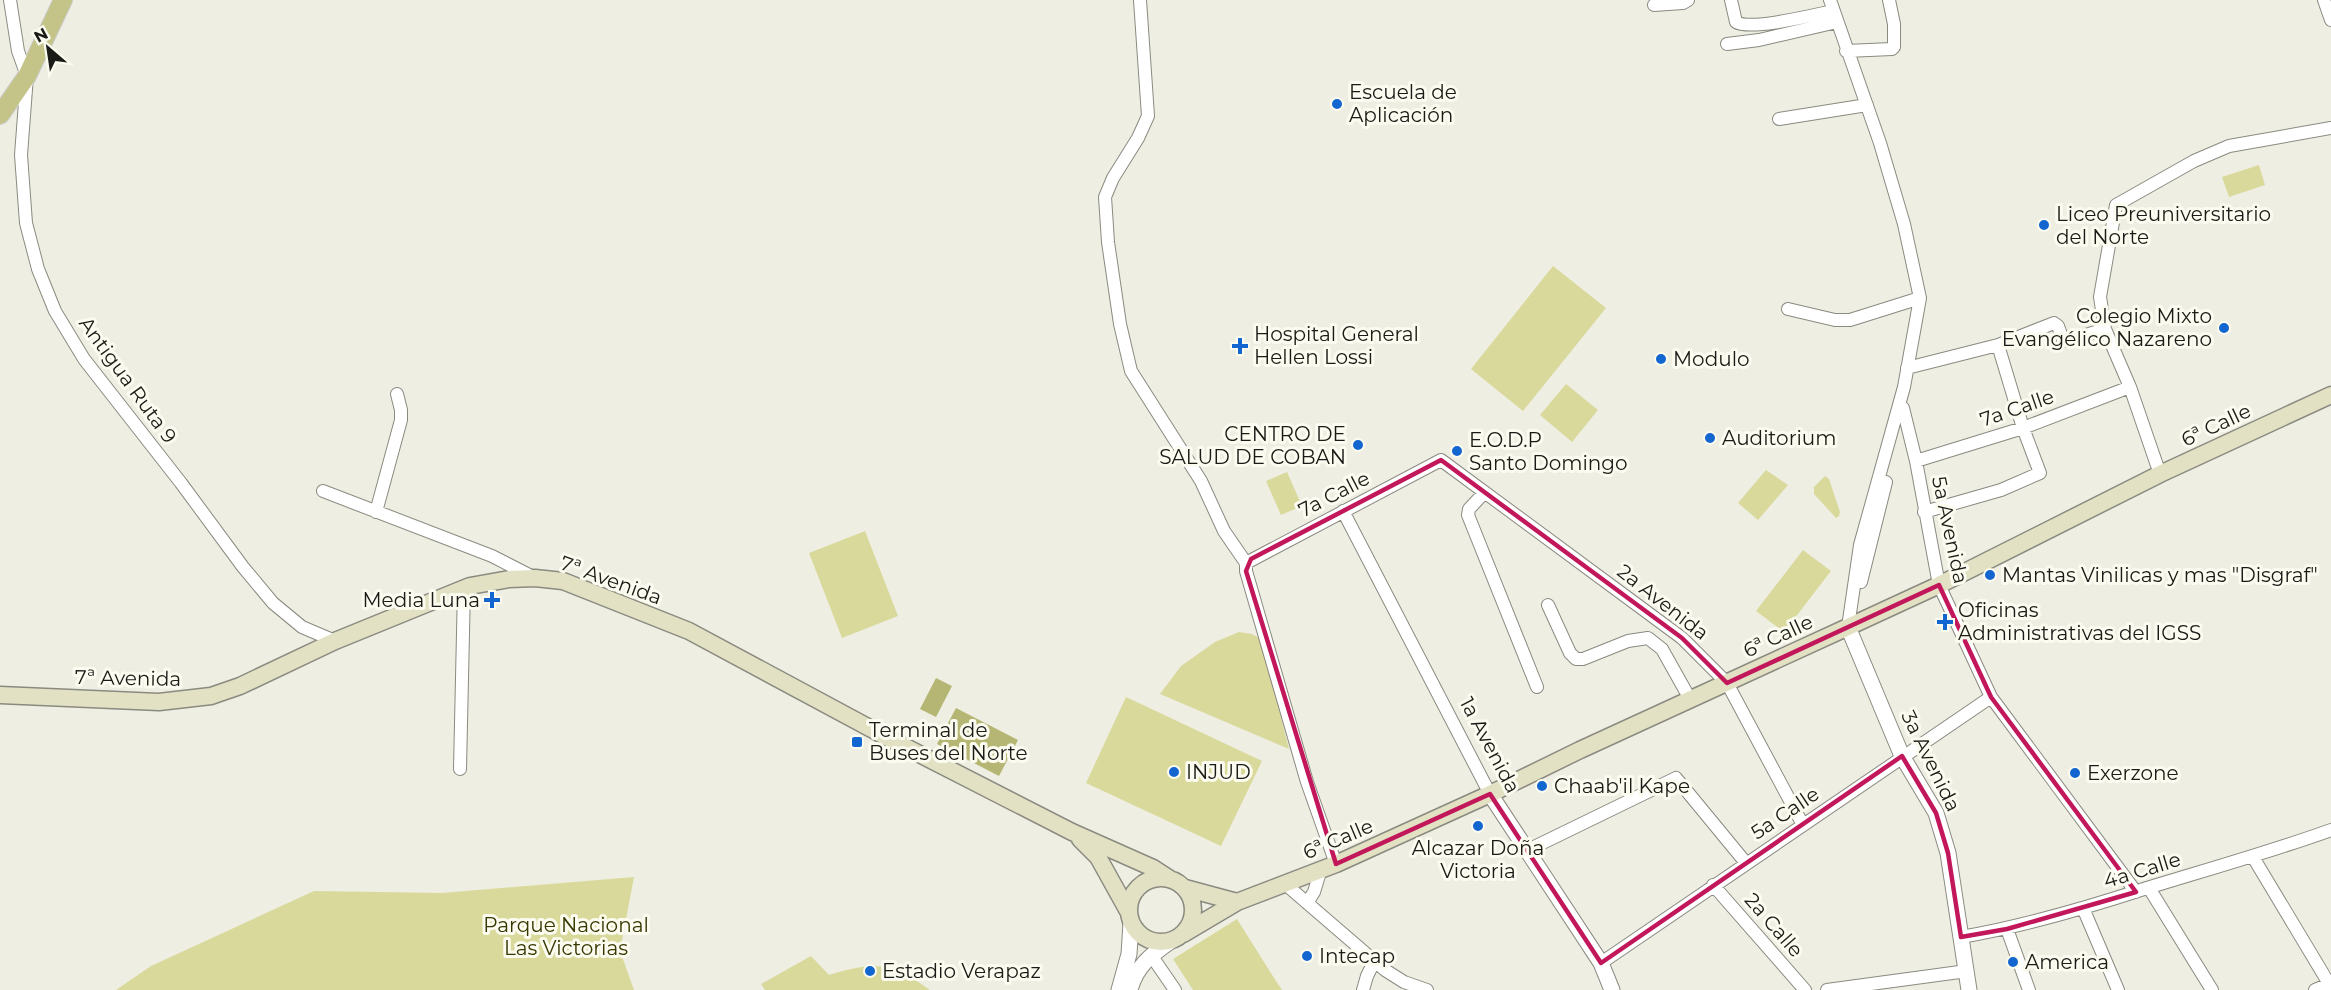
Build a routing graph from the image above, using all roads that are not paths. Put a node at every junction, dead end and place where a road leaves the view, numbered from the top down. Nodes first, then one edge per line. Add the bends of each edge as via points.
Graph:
1 (10, 0) edge
2 (63, 0) edge
3 (1140, 0) edge
4 (1688, 0) edge
5 (1731, 0) edge
6 (1889, 0) edge
7 (2324, 0) edge
8 (1654, 5) dead end
9 (1833, 11) edge
10 (2331, 20) edge
11 (1727, 44) dead end
12 (1846, 51) junction
13 (27, 76) junction
14 (1868, 105) junction
15 (0, 115) edge
16 (1779, 119) dead end
17 (2331, 128) edge
18 (1920, 298) junction
19 (1788, 309) dead end
20 (2105, 329) junction
21 (1998, 345) junction
22 (1907, 368) junction
23 (1904, 387) junction
24 (2130, 387) junction
25 (397, 394) dead end
26 (2331, 395) edge
27 (1903, 408) junction
28 (2023, 428) junction
29 (1441, 460) joint
30 (1916, 461) junction
31 (2160, 474) junction
32 (323, 491) dead end
33 (1484, 493) junction
34 (1343, 511) junction
35 (1924, 512) junction
36 (376, 513) junction
37 (1246, 563) junction
38 (535, 578) junction
39 (1939, 585) junction
40 (464, 588) junction
41 (1548, 605) dead end
42 (1848, 627) junction
43 (335, 641) junction
44 (1727, 683) junction
45 (1537, 687) dead end
46 (0, 695) edge
47 (1991, 697) junction
48 (1690, 699) junction
49 (1902, 756) junction
50 (460, 769) dead end
51 (1490, 794) junction
52 (1803, 825) junction
53 (2331, 830) edge
54 (1072, 832) junction
55 (1528, 850) junction
56 (2253, 857) junction
57 (1746, 863) junction
58 (1328, 867) junction
59 (1170, 879) junction
60 (1284, 883) junction
61 (1713, 885) junction
62 (1185, 888) junction
63 (2149, 888) junction
64 (2136, 892) junction
65 (1237, 902) junction
66 (1307, 903) junction
67 (2083, 908) junction
68 (1130, 917) junction
69 (2007, 929) junction
70 (1177, 937) junction
71 (1961, 937) junction
72 (1151, 955) junction
73 (1374, 960) junction
74 (1601, 963) junction
75 (1966, 971) junction
76 (2330, 985) edge
77 (1119, 990) edge
78 (1130, 990) edge
79 (1175, 990) edge
80 (1363, 990) edge
81 (1427, 990) edge
82 (1612, 990) edge
83 (1805, 990) edge
84 (1827, 990) edge
85 (1969, 990) edge
86 (2029, 990) edge
87 (2118, 990) edge
88 (2212, 990) edge
89 (2315, 990) edge

1 - 13 street via 18,51
2 - 13 main road
3 - 37 street via 1148,116 1105,197 1120,324 1131,371 1201,481 1224,531
4 - 8 street
5 - 9 street via 1736,22 1741,25
6 - 12 street via 1894,47
7 - 10 street
9 - 11 street via 1759,40
9 - 12 street
12 - 14 street
13 - 15 main road
13 - 43 street, Antigua Ruta 9 via 21,155 26,223 38,269 64,328 273,603 302,627
14 - 16 street
14 - 18 street via 1904,224
17 - 20 street via 2229,146 2116,205 2100,297
18 - 19 street via 1850,321
18 - 22 street
20 - 21 street via 2063,340 2054,323
20 - 24 street
21 - 22 street
21 - 28 street
22 - 23 street
23 - 27 street
23 - 42 street via 1860,545
24 - 28 street, 7a Calle
24 - 31 street
25 - 36 street via 401,420
26 - 31 main road, 6ª Calle
27 - 30 street, 5a Avenida
27 - 42 street via 1870,552
28 - 30 street, 7a Calle
28 - 35 street via 2041,471 2038,476
29 - 33 street, 2a Avenida
29 - 34 street, 7a Calle
30 - 35 street, 5a Avenida
31 - 39 main road, 6ª Calle
32 - 36 street
33 - 44 street, 2a Avenida via 1682,638
33 - 45 street via 1468,515
34 - 37 street, 7a Calle
34 - 51 street, 1a Avenida
35 - 39 street, 5a Avenida
36 - 38 street via 492,555
37 - 58 street
38 - 40 main road, 7ª Avenida via 488,581
38 - 54 main road, 7ª Avenida via 563,581 689,631
39 - 42 main road, 6ª Calle
39 - 47 street, 5a Avenida
40 - 43 main road, 7ª Avenida
40 - 50 street
41 - 48 street via 1576,659 1648,638 1662,649
42 - 44 main road, 6ª Calle
42 - 49 street, 3a Avenida
43 - 46 main road, 7ª Avenida via 234,688 189,700
44 - 48 main road, 6ª Calle
44 - 52 street, 2a Avenida
47 - 49 street, 5a Calle
47 - 64 street, 5a Avenida
48 - 51 main road, 6ª Calle
49 - 52 street, 5a Calle
49 - 71 street, 3a Avenida via 1936,813 1948,853
51 - 55 street, 1a Avenida
51 - 58 main road, 6ª Calle
52 - 57 street, 5a Calle
53 - 56 street, 4a Calle
54 - 59 main road, 7ª Avenida
54 - 68 main road, 7ª Avenida via 1098,857
55 - 57 street via 1676,778
55 - 74 street, 1a Avenida
56 - 63 street, 4a Calle
56 - 76 street
57 - 61 street, 5a Calle
58 - 60 main road, 6ª Calle
58 - 66 street
59 - 62 main road
59 - 68 main road via 1141,884 1130,901
60 - 65 main road, 6ª Calle
60 - 66 street
61 - 74 street, 5a Calle
61 - 83 street, 2a Calle
62 - 65 main road
62 - 70 main road via 1193,911 1188,927
63 - 64 street, 4a Calle
63 - 88 street
64 - 67 street, 4a Calle
65 - 70 main road, 6ª Calle
66 - 73 street
67 - 69 street, 4a Calle
67 - 87 street
68 - 70 main road via 1143,937 1162,942
68 - 77 street via 1129,954
69 - 71 street, 4a Calle
69 - 86 street
70 - 72 street
71 - 75 street, 3a Avenida
72 - 78 street via 1139,967
72 - 79 street
73 - 80 street
73 - 81 street via 1404,982
74 - 82 street, 1a Avenida
75 - 84 street
75 - 85 street, 3a Avenida
76 - 89 street

